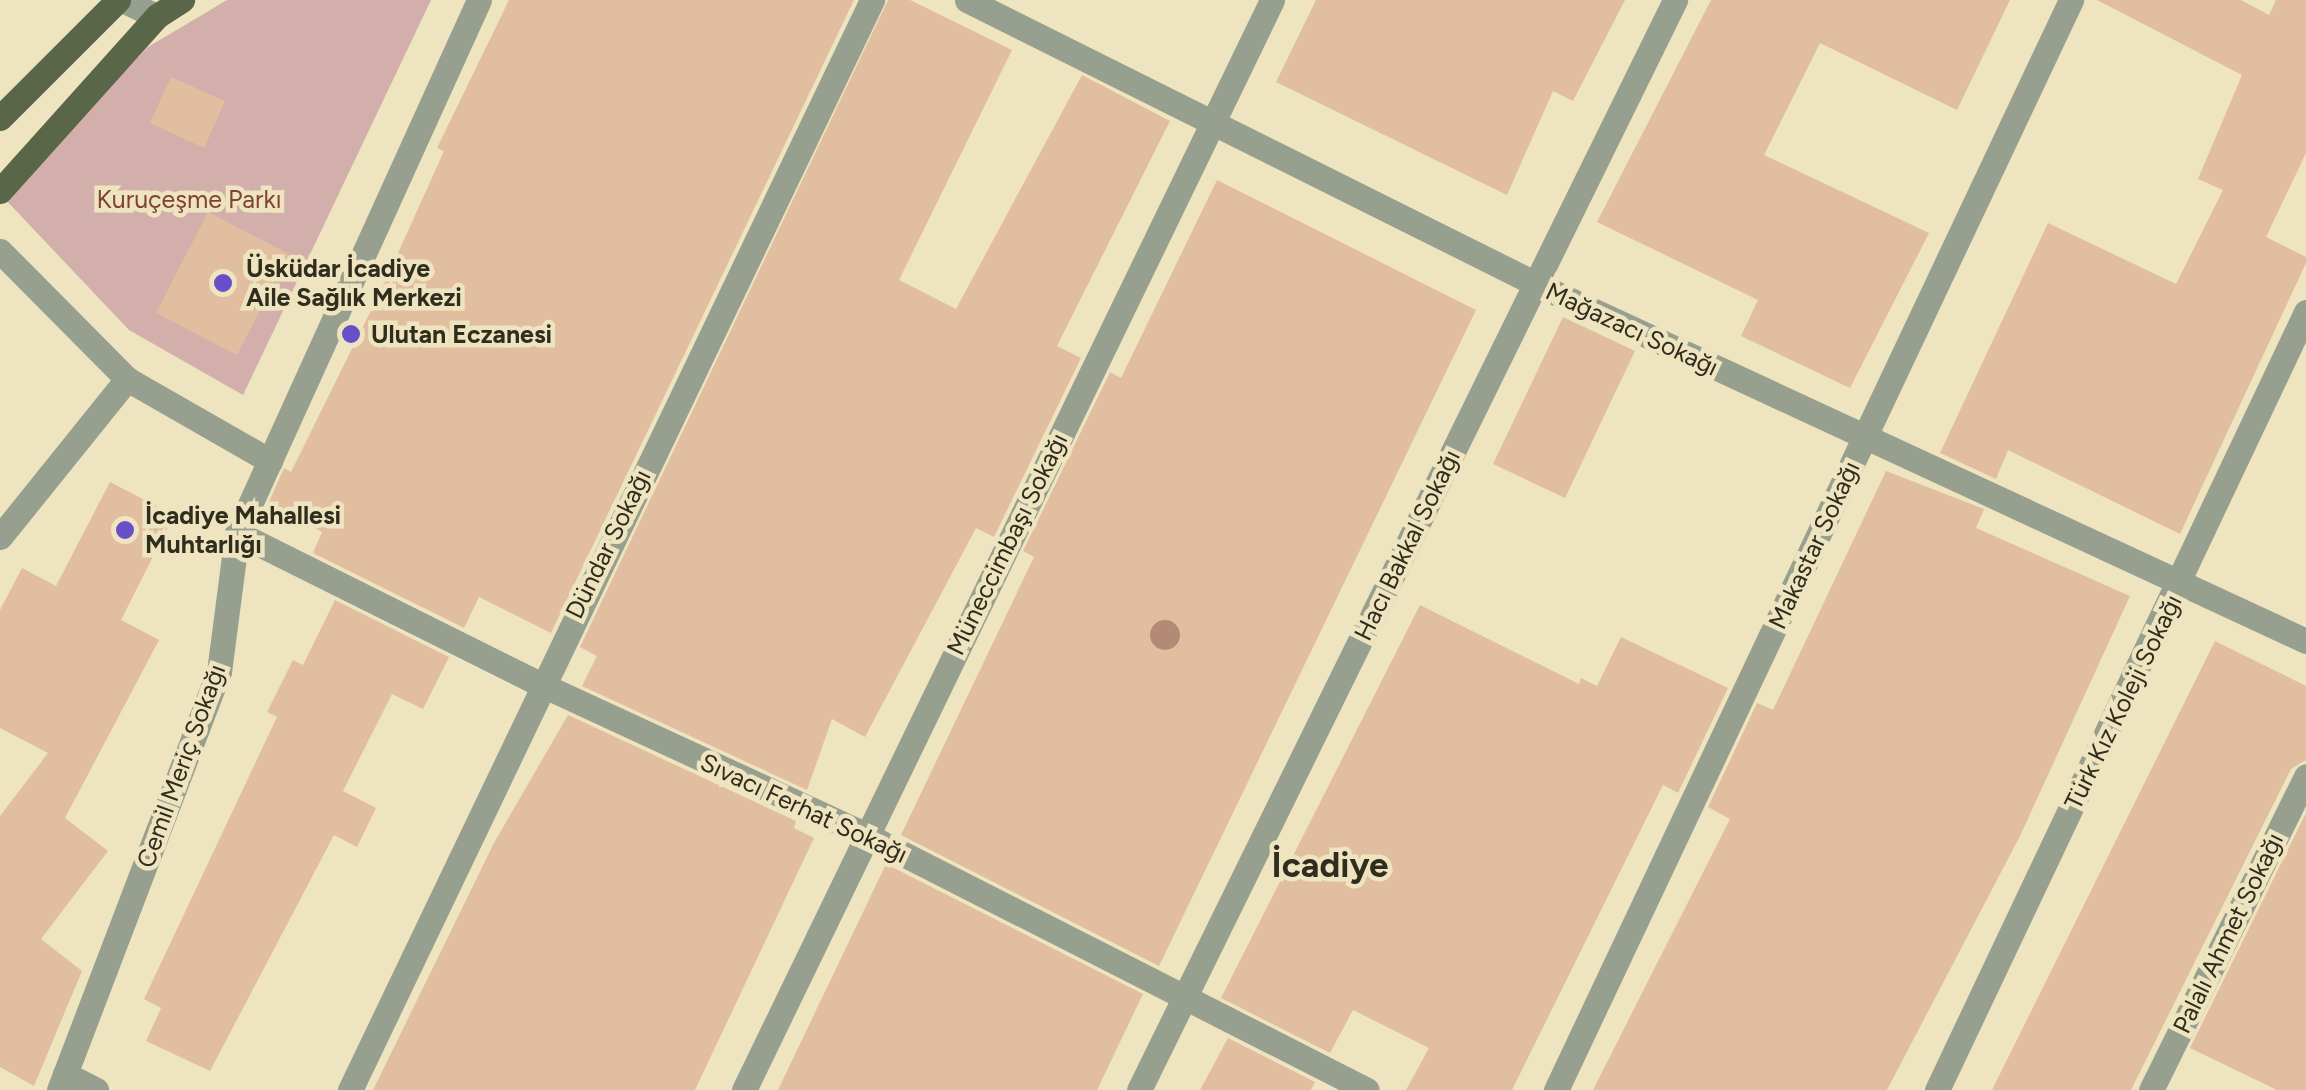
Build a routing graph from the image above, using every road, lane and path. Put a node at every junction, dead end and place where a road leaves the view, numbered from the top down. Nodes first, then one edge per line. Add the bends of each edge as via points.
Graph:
1 (120, 0) edge
2 (182, 0) edge
3 (479, 0) edge
4 (872, 0) edge
5 (967, 0) edge
6 (1272, 0) edge
7 (1675, 0) edge
8 (2071, 0) edge
9 (157, 16) junction
10 (0, 118) edge
11 (1215, 120) junction
12 (0, 191) edge
13 (0, 251) edge
14 (1536, 284) junction
15 (2306, 312) edge
16 (128, 379) junction
17 (1865, 437) junction
18 (270, 460) junction
19 (238, 533) junction
20 (0, 537) edge
21 (2180, 583) junction
22 (2306, 642) edge
23 (540, 684) junction
24 (2306, 776) edge
25 (864, 834) junction
26 (1184, 998) junction
27 (62, 1082) edge
28 (96, 1090) edge
29 (350, 1090) edge
30 (744, 1090) edge
31 (1140, 1090) edge
32 (1367, 1090) edge
33 (1556, 1090) edge
34 (1937, 1090) edge
35 (2150, 1090) edge

1 - 9 street
1 - 10 main road
2 - 9 main road
3 - 18 street, Cemil Meriç Sokağı
4 - 23 street, Dündar Sokağı
5 - 11 street, Mağazacı Sokağı
6 - 11 street, Müneccimbaşı Sokağı
7 - 14 street, Hacı Bakkal Sokağı
8 - 17 street, Makastar Sokağı
9 - 12 main road
11 - 14 street, Mağazacı Sokağı
11 - 25 street, Müneccimbaşı Sokağı
13 - 16 street
14 - 17 street, Mağazacı Sokağı
14 - 26 street, Hacı Bakkal Sokağı
15 - 21 street, Türk Kız Koleji Sokağı
16 - 18 street
16 - 20 street
17 - 21 street, Mağazacı Sokağı
17 - 33 street, Makastar Sokağı
18 - 19 street, Cemil Meriç Sokağı
19 - 23 street, Sıvacı Ferhat Sokağı
19 - 27 street, Cemil Meriç Sokağı via 219,672
21 - 22 street, Mağazacı Sokağı
21 - 34 street, Türk Kız Koleji Sokağı
23 - 25 street, Sıvacı Ferhat Sokağı
23 - 29 street, Dündar Sokağı
24 - 35 street, Palalı Ahmet Sokağı
25 - 26 street, Sıvacı Ferhat Sokağı
25 - 30 street, Müneccimbaşı Sokağı
26 - 31 street, Hacı Bakkal Sokağı
26 - 32 street, Sıvacı Ferhat Sokağı
27 - 28 street

